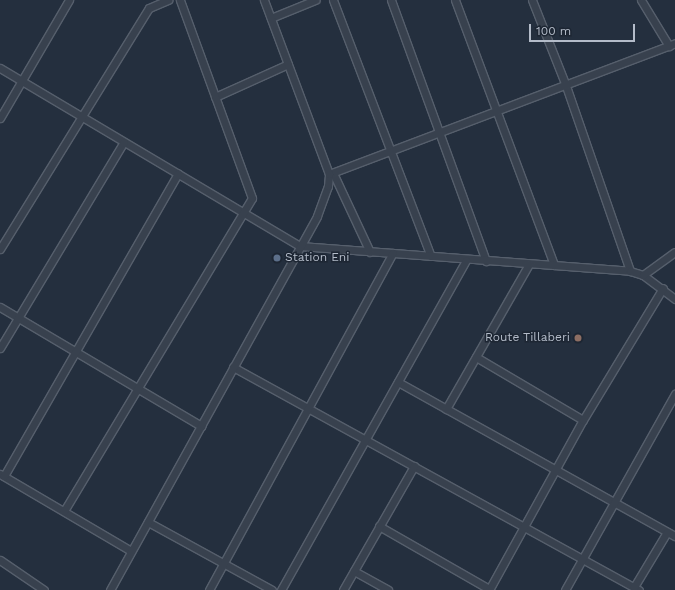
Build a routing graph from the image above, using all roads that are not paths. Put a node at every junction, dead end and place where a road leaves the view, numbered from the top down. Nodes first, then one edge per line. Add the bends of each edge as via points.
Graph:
1 (69, 0) edge
2 (168, 0) edge
3 (180, 0) edge
4 (264, 0) edge
5 (315, 0) edge
6 (334, 0) edge
7 (391, 0) edge
8 (455, 0) edge
9 (532, 0) edge
10 (641, 0) edge
11 (271, 18) junction
12 (672, 45) edge
13 (288, 64) junction
14 (0, 68) edge
15 (22, 81) junction
16 (566, 86) junction
17 (215, 97) junction
18 (497, 112) junction
19 (81, 116) junction
20 (0, 118) edge
21 (439, 133) junction
22 (124, 142) junction
23 (393, 150) junction
24 (330, 173) junction
25 (178, 174) junction
26 (244, 213) junction
27 (300, 246) junction
28 (0, 249) edge
29 (370, 252) junction
30 (675, 252) edge
31 (393, 253) junction
32 (431, 256) junction
33 (466, 260) junction
34 (486, 261) junction
35 (529, 264) junction
36 (554, 266) junction
37 (630, 271) junction
38 (643, 275) junction
39 (663, 288) junction
40 (675, 299) edge
41 (0, 307) edge
42 (18, 318) junction
43 (0, 348) edge
44 (76, 352) junction
45 (476, 356) junction
46 (233, 367) junction
47 (398, 382) junction
48 (138, 388) junction
49 (675, 394) edge
50 (308, 408) junction
51 (446, 409) junction
52 (583, 420) junction
53 (201, 426) junction
54 (365, 440) junction
55 (414, 466) junction
56 (556, 470) junction
57 (2, 475) edge
58 (614, 502) junction
59 (64, 511) junction
60 (148, 522) junction
61 (380, 526) junction
62 (524, 527) junction
63 (667, 532) junction
64 (675, 535) edge
65 (132, 551) junction
66 (582, 559) junction
67 (0, 560) edge
68 (223, 563) junction
69 (354, 571) junction
70 (489, 589) edge
71 (637, 589) edge
72 (44, 590) edge
73 (110, 590) edge
74 (209, 590) edge
75 (272, 590) edge
76 (281, 590) edge
77 (343, 590) edge
78 (388, 590) edge
79 (565, 590) edge

1 - 15 street
2 - 19 street via 149,8
3 - 17 street
4 - 11 street
5 - 11 street
6 - 23 street
7 - 21 street
8 - 18 street
9 - 16 street
10 - 12 street
11 - 13 street
12 - 16 street
13 - 17 street
13 - 24 street
14 - 15 street
15 - 19 street
15 - 20 street
16 - 18 street
16 - 37 street
17 - 26 street via 252,198
18 - 21 street
18 - 36 street
19 - 22 street
19 - 28 street
21 - 23 street
21 - 34 street
22 - 25 street
22 - 42 street
23 - 24 street
23 - 32 street
24 - 27 street via 317,216
24 - 29 street
25 - 26 street
25 - 44 street
26 - 27 street
26 - 48 street
27 - 29 street
27 - 46 street
29 - 31 street
30 - 38 street
31 - 32 street
31 - 50 street
32 - 33 street
33 - 34 street
33 - 47 street
34 - 35 street
35 - 36 street
35 - 45 street
36 - 37 street
37 - 38 street
38 - 39 street
39 - 40 street
39 - 52 street
41 - 42 street
42 - 43 street
42 - 44 street
44 - 48 street
44 - 57 street
45 - 51 street
45 - 52 street
46 - 50 street
46 - 53 street
47 - 51 street
47 - 54 street
48 - 53 street
48 - 59 street
49 - 58 street
50 - 54 street
50 - 68 street
51 - 56 street
52 - 56 street
53 - 60 street
54 - 55 street
54 - 76 street
55 - 61 street
55 - 62 street
56 - 58 street
56 - 62 street
57 - 59 street
58 - 63 street
58 - 66 street
59 - 65 street
60 - 65 street
60 - 68 street
61 - 69 street
61 - 70 street
62 - 66 street
62 - 70 street
63 - 64 street
63 - 71 street
65 - 73 street
66 - 71 street
66 - 79 street
67 - 72 street
68 - 74 street
68 - 75 street
69 - 77 street
69 - 78 street

